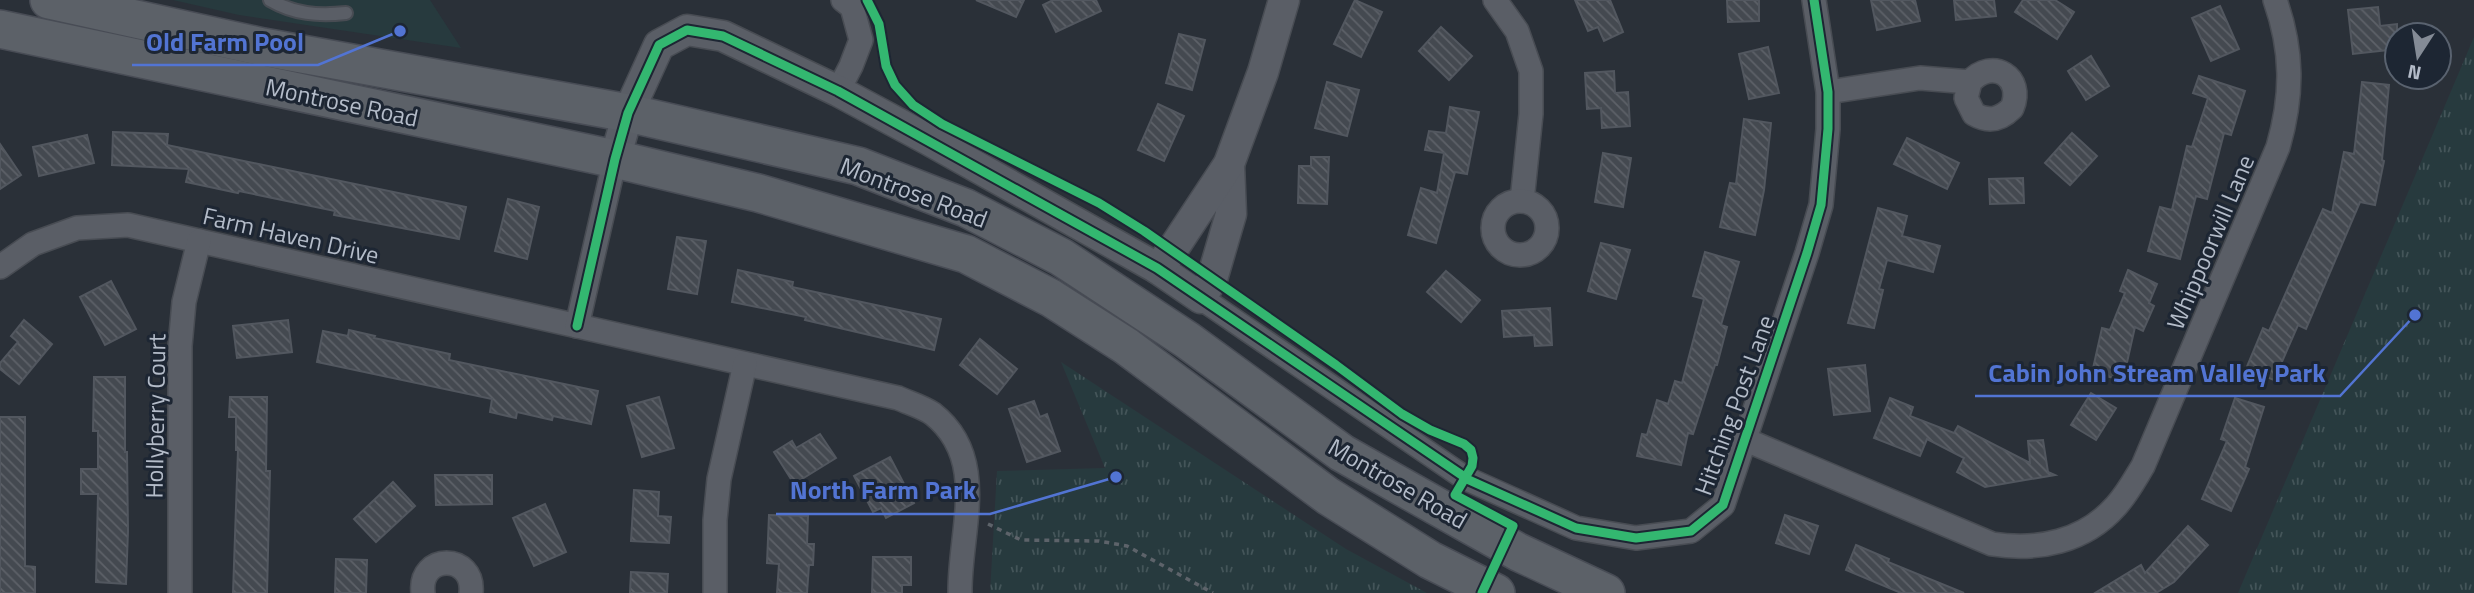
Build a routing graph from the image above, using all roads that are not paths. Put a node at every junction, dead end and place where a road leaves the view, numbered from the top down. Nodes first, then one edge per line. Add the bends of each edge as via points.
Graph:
1 (49, 0) edge
2 (270, 0) edge
3 (843, 0) edge
4 (1284, 0) edge
5 (1495, 0) edge
6 (1814, 0) edge
7 (2275, 0) edge
8 (346, 13) dead end
9 (0, 29) edge
10 (1970, 82) dead end
11 (838, 91) junction
12 (1828, 92) junction
13 (628, 113) junction
14 (615, 159) junction
15 (1229, 164) junction
16 (1522, 201) dead end
17 (199, 240) junction
18 (0, 267) edge
19 (1157, 268) junction
20 (1201, 298) junction
21 (577, 326) junction
22 (745, 364) junction
23 (1746, 440) junction
24 (180, 593) edge
25 (423, 593) edge
26 (471, 593) edge
27 (715, 593) edge
28 (960, 593) edge
29 (1496, 593) edge
30 (1606, 593) edge

1 - 13 main road, Montrose Road via 276,50
2 - 8 lane via 293,12
3 - 11 street via 852,7 861,40
4 - 15 street
5 - 16 street via 1517,31 1531,71
6 - 12 street, Hitching Post Lane
7 - 23 street, Whippoorwill Lane via 2289,70 2287,115 2278,147 2143,466 2103,519 2049,545 1992,544
9 - 14 main road, Montrose Road
10 - 12 street via 1920,78
11 - 13 street, Hitching Post Lane via 723,36 687,30 659,45
11 - 19 street, Hitching Post Lane
12 - 23 street, Hitching Post Lane via 1821,205
13 - 14 street, Hitching Post Lane
13 - 30 main road, Montrose Road via 858,166 966,208 1061,257 1342,453 1518,552
14 - 21 street
14 - 29 main road, Montrose Road via 758,193 966,254 1051,298 1126,346 1328,496 1430,560
15 - 19 street
15 - 20 street via 1231,214 1212,279
17 - 18 street, Farm Haven Drive via 128,225 77,228 33,244
17 - 21 street, Farm Haven Drive
17 - 24 street, Hollyberry Court via 184,302 180,346
19 - 20 street, Hitching Post Lane
20 - 23 street, Hitching Post Lane via 1465,478 1576,528 1636,538 1691,531 1723,505
21 - 22 street, Farm Haven Drive
22 - 27 street via 719,479
22 - 28 street, Farm Haven Drive via 898,398 932,413 953,435 961,448 968,481
25 - 26 street via 426,573 440,563 449,563 464,570

